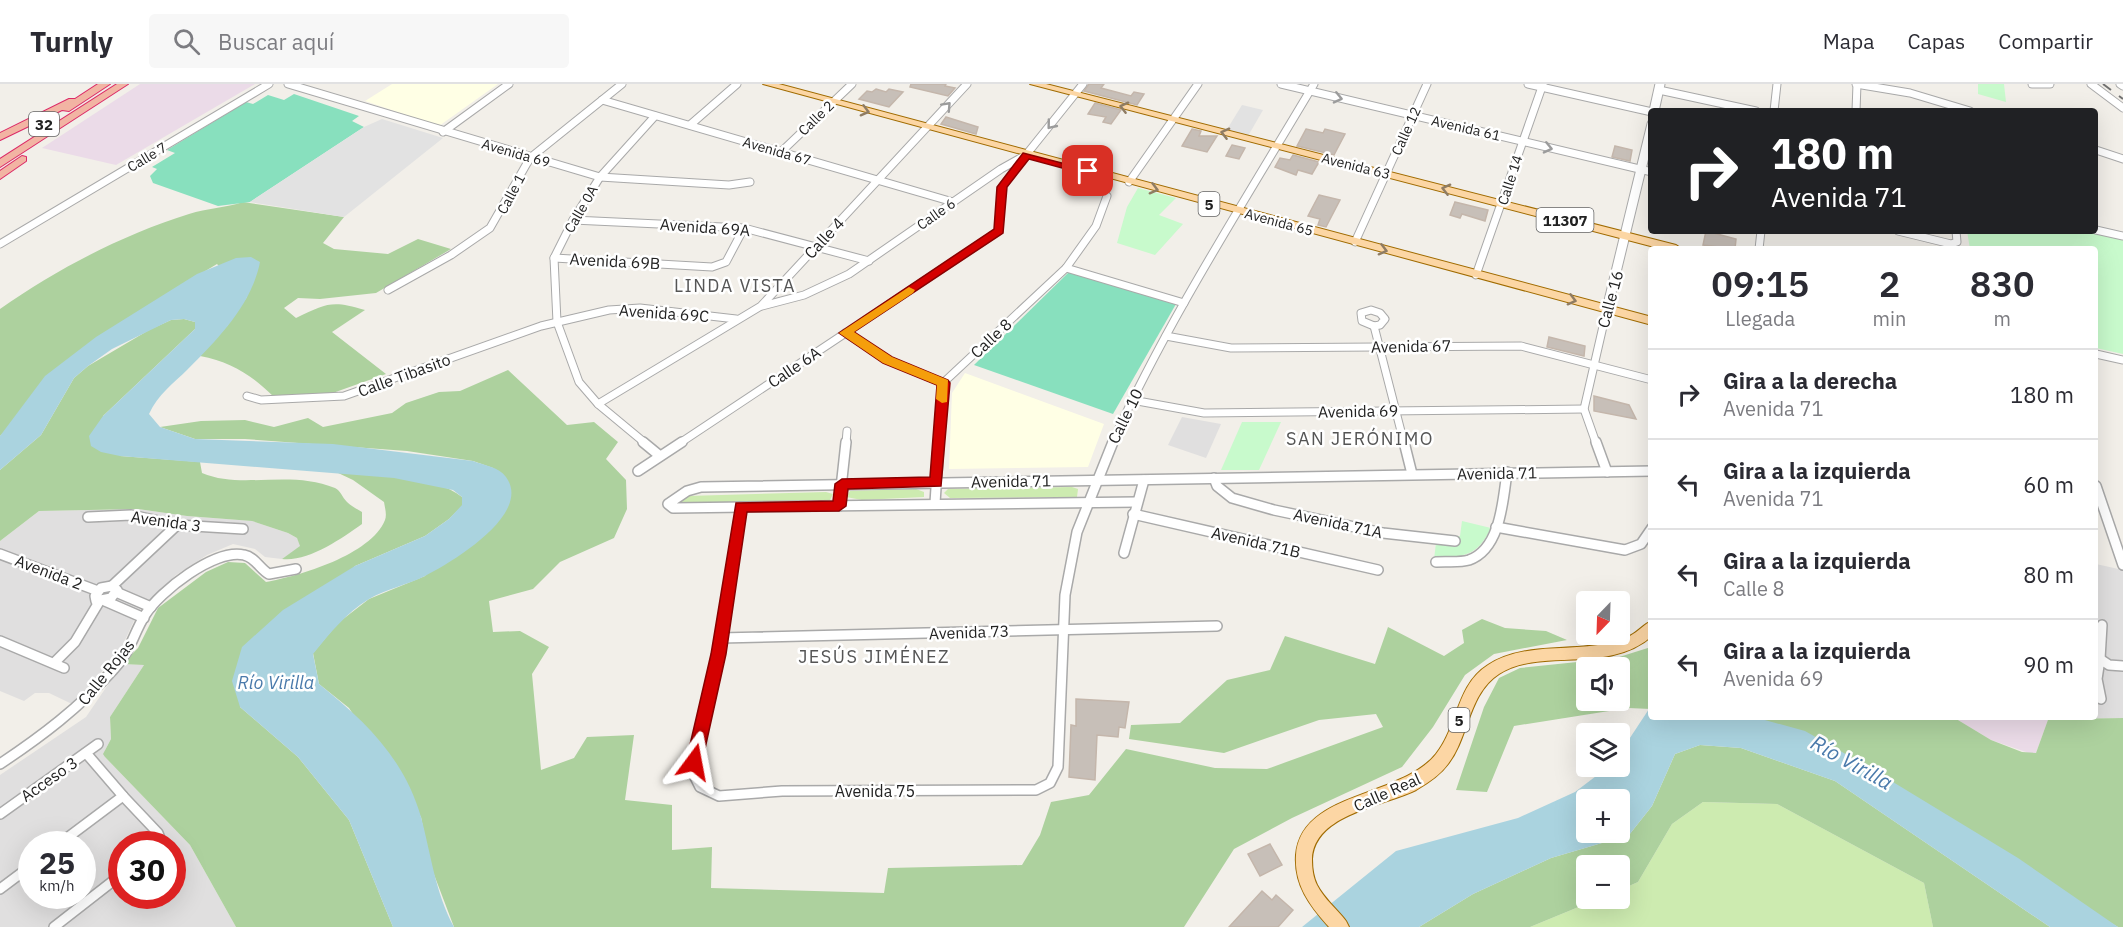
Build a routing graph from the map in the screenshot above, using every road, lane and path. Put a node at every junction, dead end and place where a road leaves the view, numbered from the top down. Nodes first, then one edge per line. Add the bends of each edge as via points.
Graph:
1 (105, 84) edge
2 (123, 84) edge
3 (269, 84) edge
4 (288, 84) edge
5 (509, 84) edge
6 (622, 84) edge
7 (737, 84) edge
8 (768, 84) edge
9 (852, 84) edge
10 (967, 84) edge
11 (1035, 84) edge
12 (1083, 84) edge
13 (1198, 84) edge
14 (1281, 84) edge
15 (1314, 84) edge
16 (1428, 84) edge
17 (1528, 84) edge
18 (1777, 84) edge
19 (1856, 84) edge
20 (2032, 84) edge
21 (2050, 84) edge
22 (2091, 84) edge
23 (1542, 86) edge
24 (1660, 87) edge
25 (1310, 91) junction
26 (87, 94) junction
27 (1075, 94) junction
28 (602, 100) junction
29 (833, 102) junction
30 (86, 106) junction
31 (1948, 107) edge
32 (1654, 108) edge
33 (1744, 108) edge
34 (1774, 108) edge
35 (1856, 108) edge
36 (2123, 108) edge
37 (1648, 111) edge
38 (655, 116) junction
39 (1413, 116) junction
40 (1173, 119) junction
41 (690, 126) junction
42 (927, 128) junction
43 (443, 132) junction
44 (0, 137) edge
45 (1648, 141) edge
46 (1522, 142) junction
47 (1277, 146) junction
48 (2098, 151) edge
49 (781, 152) junction
50 (0, 153) edge
51 (1026, 155) junction
52 (530, 158) junction
53 (2120, 158) edge
54 (0, 164) edge
55 (2123, 165) edge
56 (1001, 169) junction
57 (1641, 170) junction
58 (1648, 171) edge
59 (1011, 172) junction
60 (1387, 174) junction
61 (0, 176) edge
62 (600, 177) junction
63 (878, 180) junction
64 (750, 182) dead end
65 (1129, 182) junction
66 (1107, 196) dead end
67 (953, 202) junction
68 (1503, 204) junction
69 (1237, 211) junction
70 (573, 220) junction
71 (744, 228) junction
72 (2098, 230) edge
73 (1910, 234) edge
74 (1956, 234) edge
75 (1626, 235) junction
76 (2123, 236) edge
77 (1355, 242) junction
78 (0, 244) edge
79 (1665, 246) edge
80 (816, 247) junction
81 (554, 258) junction
82 (869, 261) junction
83 (1066, 268) junction
84 (1476, 274) junction
85 (388, 290) dead end
86 (1184, 303) junction
87 (761, 306) junction
88 (1607, 309) junction
89 (736, 319) junction
90 (1648, 320) edge
91 (557, 322) junction
92 (1374, 326) dead end
93 (845, 333) junction
94 (1166, 336) junction
95 (1380, 346) junction
96 (2098, 355) edge
97 (2122, 362) edge
98 (1593, 364) junction
99 (1648, 379) edge
100 (944, 383) junction
101 (247, 396) dead end
102 (1132, 400) junction
103 (598, 404) junction
104 (1584, 409) junction
105 (1398, 410) junction
106 (847, 430) dead end
107 (660, 456) junction
108 (638, 471) dead end
109 (1648, 471) edge
110 (1507, 472) junction
111 (1607, 472) junction
112 (1412, 474) junction
113 (1214, 478) junction
114 (1097, 480) junction
115 (1144, 480) junction
116 (937, 482) junction
117 (842, 484) junction
118 (2098, 492) edge
119 (1089, 501) junction
120 (1137, 502) junction
121 (935, 503) junction
122 (839, 506) junction
123 (741, 507) junction
124 (1133, 514) junction
125 (88, 517) dead end
126 (177, 525) junction
127 (1496, 528) junction
128 (243, 529) dead end
129 (1648, 534) edge
130 (1455, 541) dead end
131 (1124, 553) dead end
132 (0, 554) edge
133 (1436, 562) dead end
134 (2123, 565) edge
135 (296, 569) dead end
136 (1378, 570) dead end
137 (114, 589) junction
138 (98, 591) junction
139 (102, 601) junction
140 (151, 608) junction
141 (144, 618) junction
142 (2102, 625) dead end
143 (1217, 626) dead end
144 (1065, 629) junction
145 (1648, 632) edge
146 (720, 638) junction
147 (0, 641) edge
148 (2100, 659) junction
149 (54, 663) junction
150 (2123, 666) edge
151 (64, 668) dead end
152 (2098, 672) edge
153 (2098, 684) edge
154 (2101, 699) dead end
155 (98, 744) dead end
156 (86, 753) junction
157 (0, 764) edge
158 (1050, 784) joint
159 (123, 796) junction
160 (0, 814) edge
161 (76, 831) edge
162 (156, 831) edge
163 (18, 876) edge
164 (108, 885) edge
165 (0, 889) edge
166 (54, 927) edge
167 (1340, 927) edge

1 - 26 highway, 32
2 - 30 highway, 32
3 - 78 street, Calle 7
4 - 43 street, Avenida 69
5 - 43 street
6 - 28 street, Calle 1
7 - 41 street
8 - 29 main road, Avenida 65 / 5
9 - 29 street, Calle 2
42 -> 10 street, Calle 4
11 - 27 main road, Avenida 63 / 11307
12 - 27 street, Calle 6
13 - 40 street
14 - 25 street, Avenida 61
15 - 25 street, Calle 10
16 - 39 street, Calle 12
17 - 23 street
18 - 34 street
19 - 31 street via 1910,93
19 - 35 street
20 - 21 street
22 - 36 street
23 - 37 street
23 - 46 street, Calle 14
24 - 32 street
24 - 33 street
25 -> 39 street, Avenida 61
25 - 47 street, Calle 10
26 - 44 highway
26 - 50 highway, 32
40 -> 27 main road, Avenida 63 / 11307
27 -> 51 street, Calle 6
28 - 38 street, Avenida 67
28 - 52 street, Calle 1
29 -> 42 main road, Avenida 65 / 5
29 - 49 street, Calle 2
30 - 54 highway, 32
30 - 61 highway
38 - 41 street, Avenida 67
38 - 62 street, Calle 0A
39 - 46 street, Avenida 61
39 - 60 street, Calle 12
47 -> 40 main road, Avenida 63 / 11307
40 - 65 street
41 - 49 street, Avenida 67
42 - 51 main road, Avenida 65 / 5
42 - 63 street, Calle 4
43 - 52 street, Avenida 69
45 - 57 street, Calle 16
46 -> 57 street, Avenida 61
46 - 68 street, Calle 14
47 - 60 main road, Avenida 63 / 11307
47 - 69 street, Calle 10
48 - 53 street
49 - 63 street, Avenida 67
51 - 56 street, Calle 6
51 - 59 street, Calle 6A
51 - 65 main road, Avenida 65 / 5
52 - 62 street, Avenida 69
52 - 85 street, Calle 1 via 493,226 458,251
53 - 55 street
56 - 59 street
56 - 67 street, Calle 6
57 - 58 street, Avenida 61
57 - 75 street, Calle 16
59 - 93 street, Calle 6A via 1002,187 999,231
68 -> 60 main road, Avenida 63 / 11307
60 - 77 street, Calle 12
62 - 64 street, Avenida 69 via 729,185
62 - 70 street, Calle 0A
63 - 67 street, Avenida 67
63 - 80 street, Calle 4
65 -> 69 main road, Avenida 65 / 5
66 - 83 street, Calle 8 via 1096,226
67 - 82 street, Calle 6
68 - 75 main road, Avenida 63 / 11307
68 - 84 street, Calle 14
69 - 77 main road, Avenida 65 / 5
69 - 86 street, Calle 10
70 - 71 street, Avenida 69A
70 - 81 street, Calle 0A
71 - 80 street, Avenida 69A
71 - 81 street, Avenida 69B via 726,262 712,267
72 - 76 street
73 - 74 street via 1951,244 1957,242
75 - 79 main road, Avenida 63 / 11307
75 - 88 street, Calle 16
77 -> 84 main road, Avenida 65 / 5
80 - 82 street, Avenida 69A
80 - 87 street, Calle 4
81 - 91 street, Calle 0A
82 - 87 street, Calle 6 via 804,295
83 - 86 street
83 - 100 street, Calle 8
84 -> 88 main road, Avenida 65 / 5
86 - 94 street, Calle 10
87 - 89 street, Calle 4
88 - 90 main road, Avenida 65 / 5
88 - 98 street, Calle 16
89 - 91 street, Avenida 69C via 640,308 609,310
89 - 103 street, Calle 4
91 - 101 street, Calle Tibasito via 344,396 261,400
91 - 103 street via 579,382
92 - 95 street
93 - 100 street via 888,360
93 - 107 street, Calle 6A
94 - 95 street, Avenida 67 via 1231,348
94 - 102 street, Calle 10
95 - 98 street, Avenida 67 via 1521,346
95 - 105 street
96 - 97 street
98 - 99 street, Avenida 67
98 - 104 street, Calle 16
100 - 116 street
102 - 105 street, Avenida 69 via 1204,413
102 - 114 street, Calle 10
103 - 107 street
104 - 105 street, Avenida 69
104 - 111 street
105 - 112 street
106 - 117 street
107 - 108 street, Calle 6A
109 - 111 street, Avenida 71
110 - 111 street, Avenida 71
110 - 112 street, Avenida 71
110 - 127 street
112 - 113 street, Avenida 71
113 - 115 street, Avenida 71
113 - 130 street, Avenida 71A via 1225,493 1241,501 1383,533
114 - 115 street, Avenida 71
114 - 116 street, Avenida 71
114 - 119 street, Calle 10
115 - 120 street
116 - 117 street, Avenida 71
116 - 121 street
117 - 122 street
117 - 123 street, Avenida 71 via 701,487 668,504 673,508
118 - 134 street
119 - 120 street, Avenida 71
119 - 121 street, Avenida 71
119 - 144 street, Calle 10 via 1069,563
120 - 124 street
121 - 122 street, Avenida 71
122 - 123 street, Avenida 71
123 - 146 street
124 - 131 street
124 - 136 street, Avenida 71B
125 - 126 street, Avenida 3 via 131,515
126 - 128 street, Avenida 3
126 - 137 street
127 - 129 street via 1625,550 1641,544
127 - 133 street via 1486,547 1474,558
132 - 138 street, Avenida 2
135 - 140 street, Calle Rojas via 269,574 250,556 230,556 181,580
137 - 138 street, Avenida 2
137 - 139 street
137 - 140 street
138 - 139 street, Avenida 2 via 95,599
139 - 141 street
139 - 149 street via 75,642
140 - 141 street, Calle Rojas
141 - 157 street, Calle Rojas via 133,644 71,713
142 - 148 street
143 - 144 street, Avenida 73
144 - 146 street, Avenida 73
144 - 158 street, Calle 10 via 1059,761
145 - 167 main road, Calle Real / 5 via 1625,645 1509,662 1491,670 1472,690 1443,758 1427,774 1389,795 1340,812 1317,827 1308,837 1304,852 1305,878 1314,896
146 - 158 street, Avenida 75 via 693,773 700,787 719,796 1036,790
147 - 149 street
148 - 150 street via 2109,665
148 - 152 street
149 - 151 street
153 - 154 street
155 - 156 street, Acceso 3
156 - 159 street
156 - 160 street, Acceso 3
159 - 161 street
159 - 162 street
163 - 165 street
164 - 166 street

